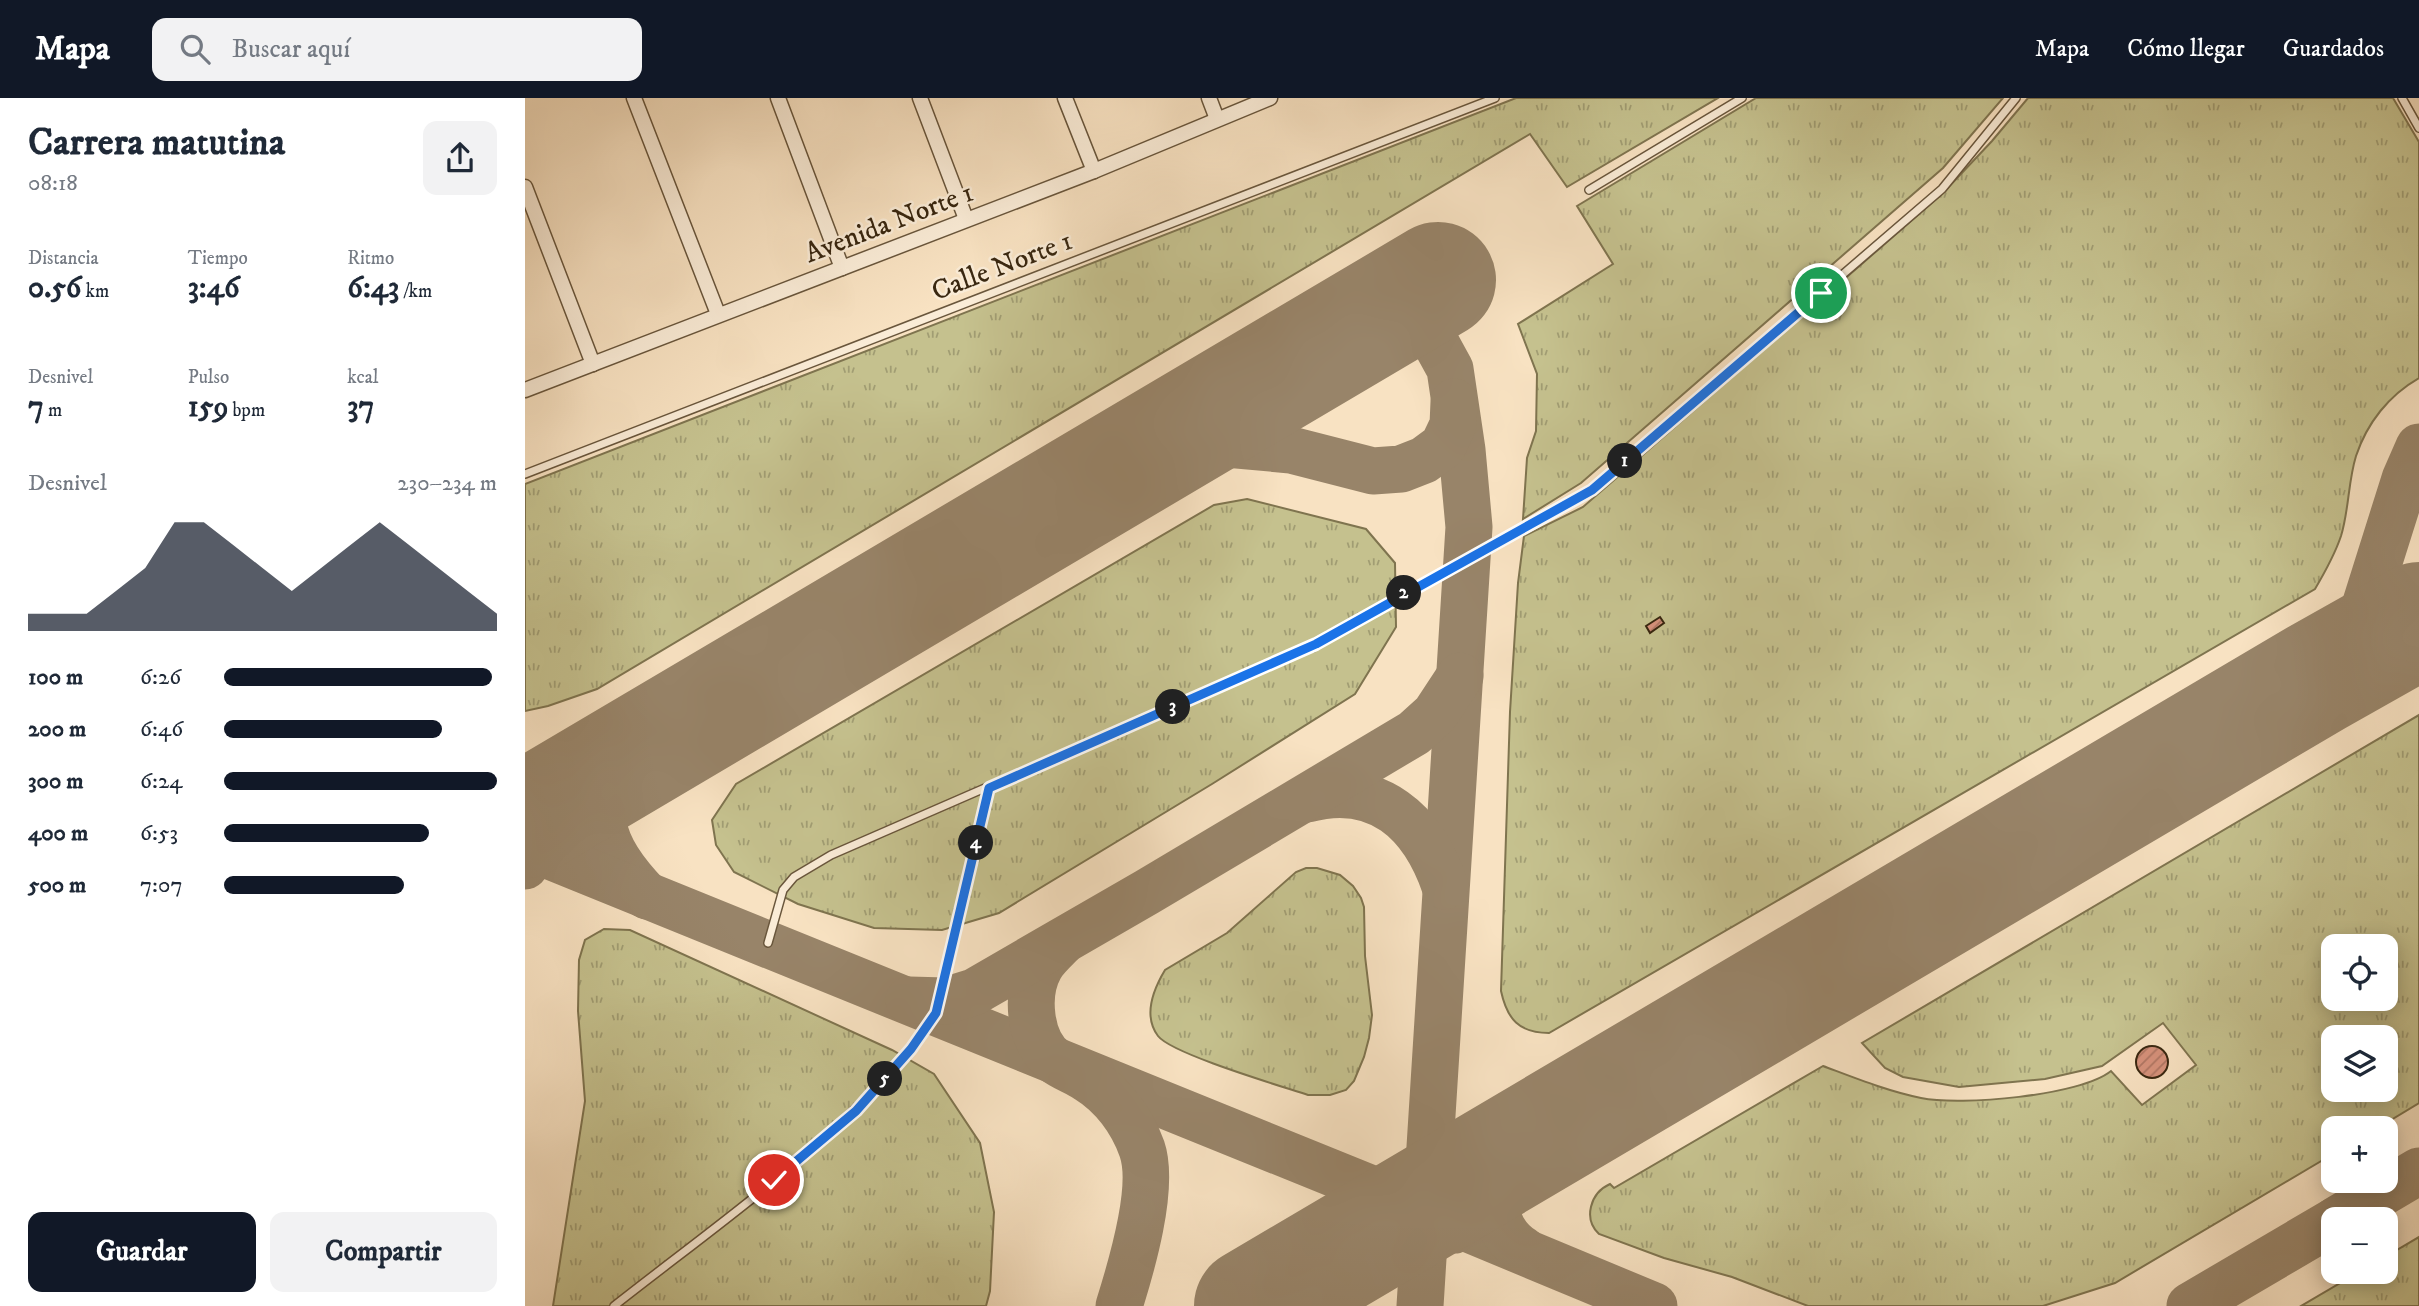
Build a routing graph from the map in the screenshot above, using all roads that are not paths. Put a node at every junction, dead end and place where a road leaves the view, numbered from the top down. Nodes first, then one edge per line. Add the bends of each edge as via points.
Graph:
1 (635, 98) edge
2 (778, 98) edge
3 (920, 98) edge
4 (1065, 98) edge
5 (1209, 98) edge
6 (1270, 98) edge
7 (1495, 98) edge
8 (1742, 98) edge
9 (2016, 98) edge
10 (2402, 98) edge
11 (1217, 119) junction
12 (2419, 128) edge
13 (1094, 171) junction
14 (525, 187) edge
15 (1589, 190) dead end
16 (966, 219) junction
17 (842, 268) junction
18 (718, 314) junction
19 (593, 364) junction
20 (525, 390) edge
21 (525, 474) edge
22 (989, 788) junction
23 (768, 943) dead end
24 (614, 1306) edge

1 - 18 street
2 - 17 street
3 - 16 street
4 - 13 street
5 - 11 street
6 - 11 street, Avenida Norte 1
7 - 21 lane, Calle Norte 1
8 - 15 lane
9 - 22 lane via 1942,189 1592,490 1316,644
10 - 12 lane
11 - 13 street, Avenida Norte 1
13 - 16 street, Avenida Norte 1
14 - 19 street
16 - 17 street, Avenida Norte 1
17 - 18 street, Avenida Norte 1
18 - 19 street, Avenida Norte 1
19 - 20 street, Avenida Norte 1
22 - 23 lane via 831,855 794,877 783,890
22 - 24 lane via 940,1002 911,1049 856,1111

